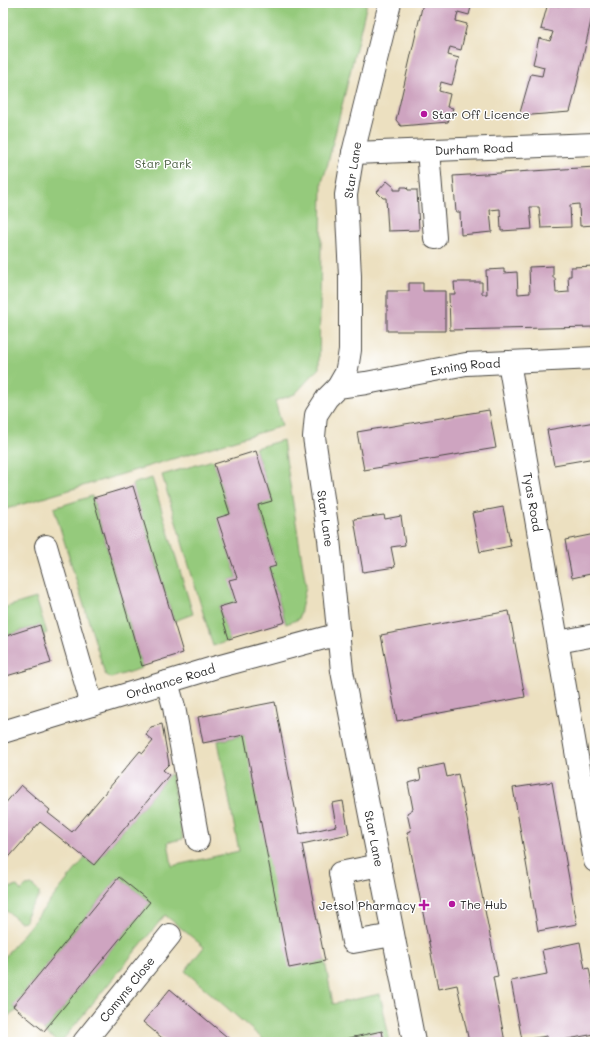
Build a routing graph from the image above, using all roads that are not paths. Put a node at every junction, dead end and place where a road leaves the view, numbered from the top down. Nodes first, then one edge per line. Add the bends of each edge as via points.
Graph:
1 (390, 3) edge
2 (594, 141) edge
3 (428, 150) junction
4 (353, 153) junction
5 (435, 238) dead end
6 (595, 358) edge
7 (509, 362) junction
8 (338, 387) junction
9 (46, 546) dead end
10 (339, 634) junction
11 (595, 636) edge
12 (558, 642) junction
13 (167, 682) junction
14 (92, 705) junction
15 (3, 732) edge
16 (198, 840) dead end
17 (595, 861) edge
18 (380, 864) junction
19 (393, 934) junction
20 (170, 936) dead end
21 (84, 1042) edge
22 (414, 1042) edge

1 - 4 street, Star Lane
2 - 3 street, Durham Road
3 - 4 street, Durham Road
3 - 5 street
4 - 8 street, Star Lane via 346,195 350,350 346,373
6 - 7 street, Exning Road
7 - 8 street, Exning Road via 466,364
7 - 12 street, Tyas Road
8 - 10 street, Star Lane via 316,415 314,437 329,539
9 - 14 street
10 - 13 street, Ordnance Road
10 - 18 street, Star Lane via 346,695
11 - 12 street
12 - 17 street, Tyas Road
13 - 14 street, Ordnance Road
13 - 16 street via 174,707
14 - 15 street, Ordnance Road
18 - 19 street, Star Lane
18 - 19 street via 340,873 350,927 353,942
19 - 22 street, Star Lane
20 - 21 street, Comyns Close

